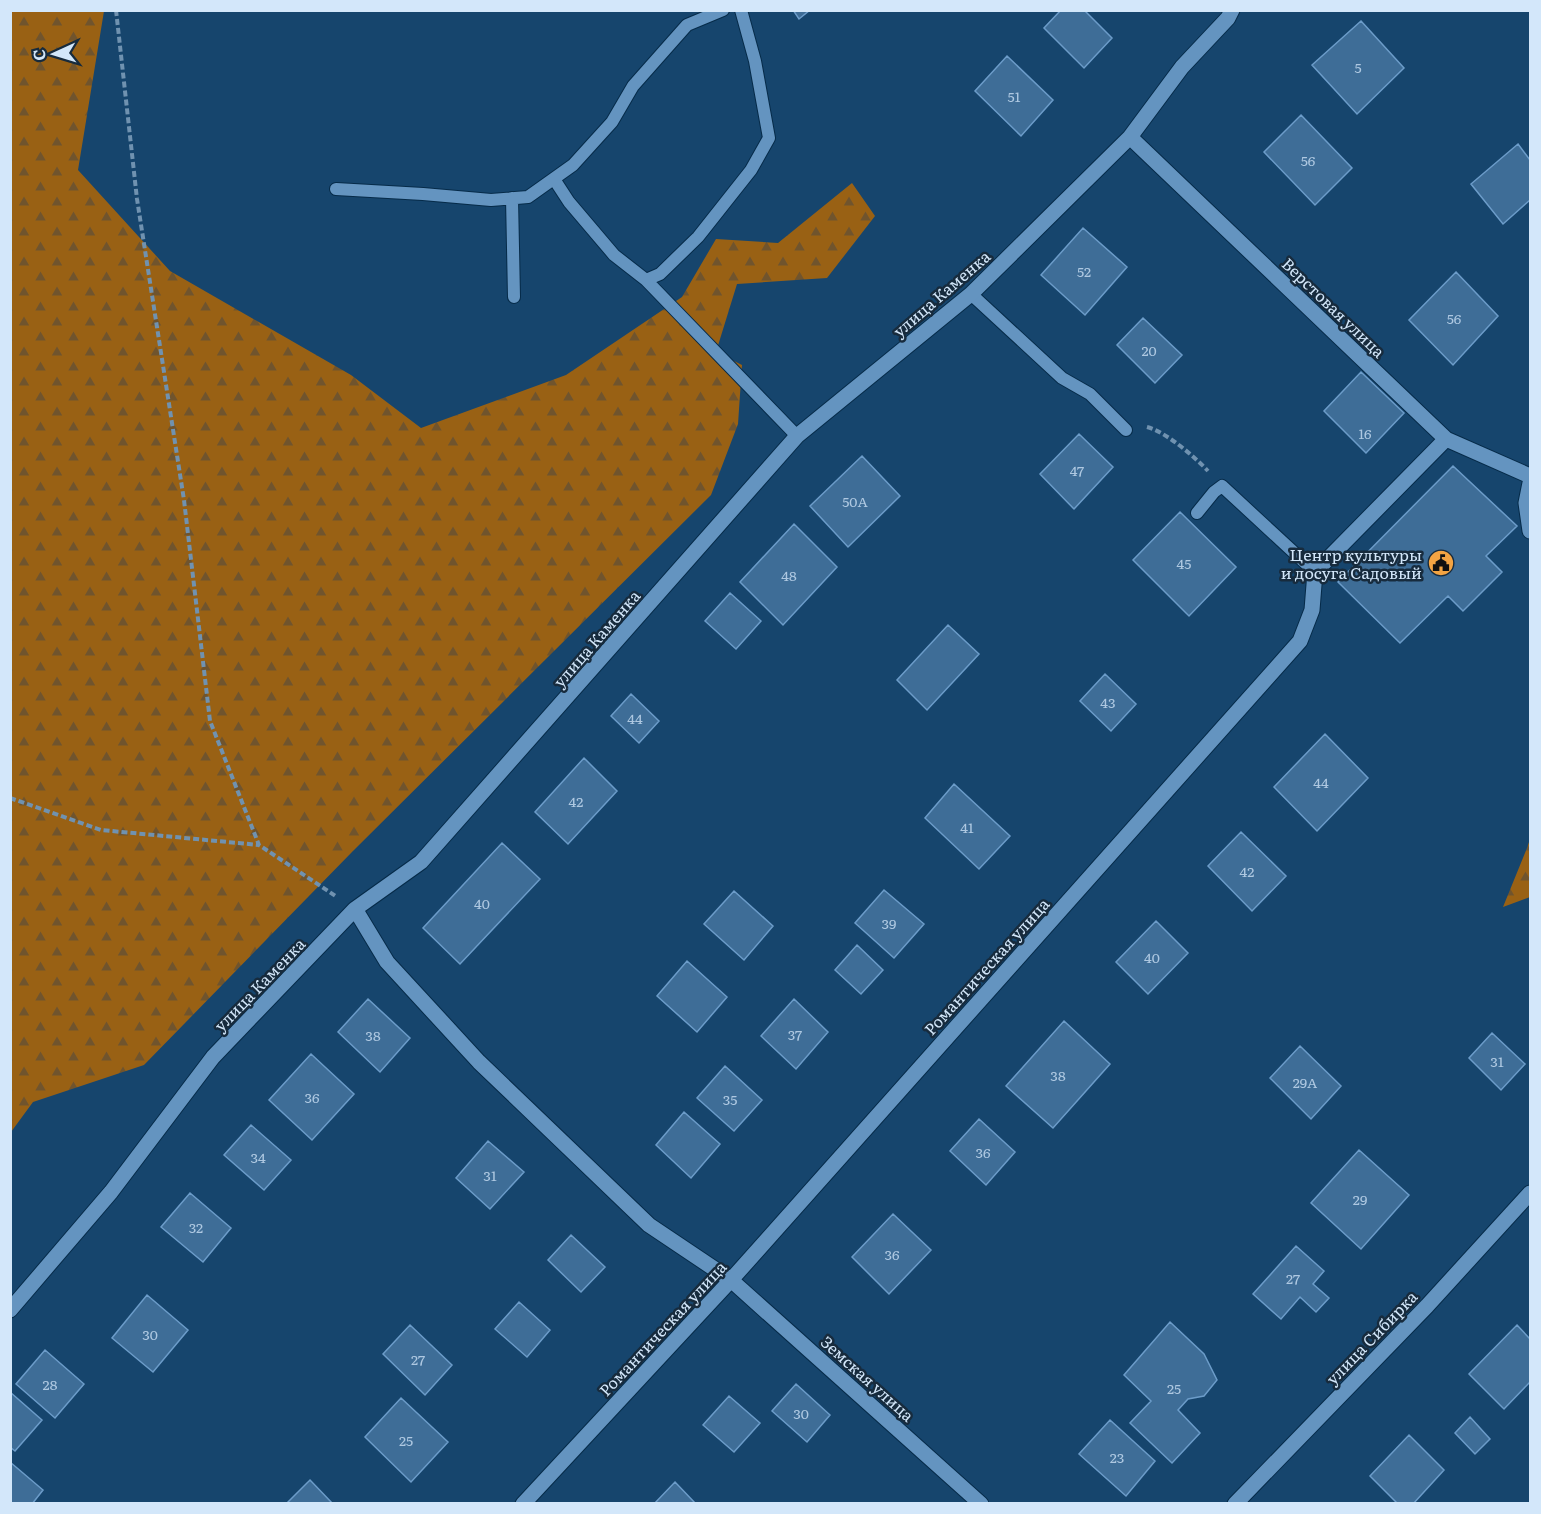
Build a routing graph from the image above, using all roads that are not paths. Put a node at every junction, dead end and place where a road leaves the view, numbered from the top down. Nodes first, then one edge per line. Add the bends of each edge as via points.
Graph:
1 (723, 10) edge
2 (741, 10) edge
3 (1232, 10) edge
4 (1130, 137) junction
5 (554, 179) junction
6 (336, 189) dead end
7 (512, 198) junction
8 (646, 280) junction
9 (971, 294) junction
10 (514, 297) dead end
11 (1126, 430) road end
12 (797, 436) junction
13 (1446, 439) junction
14 (1530, 476) edge
15 (1530, 483) edge
16 (1197, 513) dead end
17 (1530, 531) edge
18 (1315, 572) junction
19 (355, 909) junction
20 (1530, 1193) edge
21 (731, 1280) junction
22 (10, 1310) edge
23 (523, 1503) edge
24 (981, 1503) edge
25 (1235, 1503) edge

1 - 5 lane via 687,25 633,86 612,122 573,165
2 - 8 lane via 769,138 751,170 698,237 660,274
3 - 4 street, улица Каменка via 1182,67
4 - 9 street, улица Каменка
4 - 13 street, Верстовая улица
5 - 7 lane via 528,197
5 - 8 lane via 614,255
6 - 7 lane via 491,201
7 - 10 lane
8 - 12 lane
9 - 11 lane via 1062,378 1090,394
9 - 12 street, улица Каменка
12 - 19 street, улица Каменка via 421,862
13 - 14 street, Верстовая улица
13 - 18 street
15 - 17 street via 1526,503
16 - 18 lane via 1222,486
18 - 21 street, Романтическая улица via 1312,610 1300,641
19 - 21 street, Земская улица via 387,962 479,1062 649,1226
19 - 22 street, улица Каменка via 213,1057 111,1192
20 - 25 street, улица Сибирка
21 - 23 street, Романтическая улица
21 - 24 street, Земская улица

